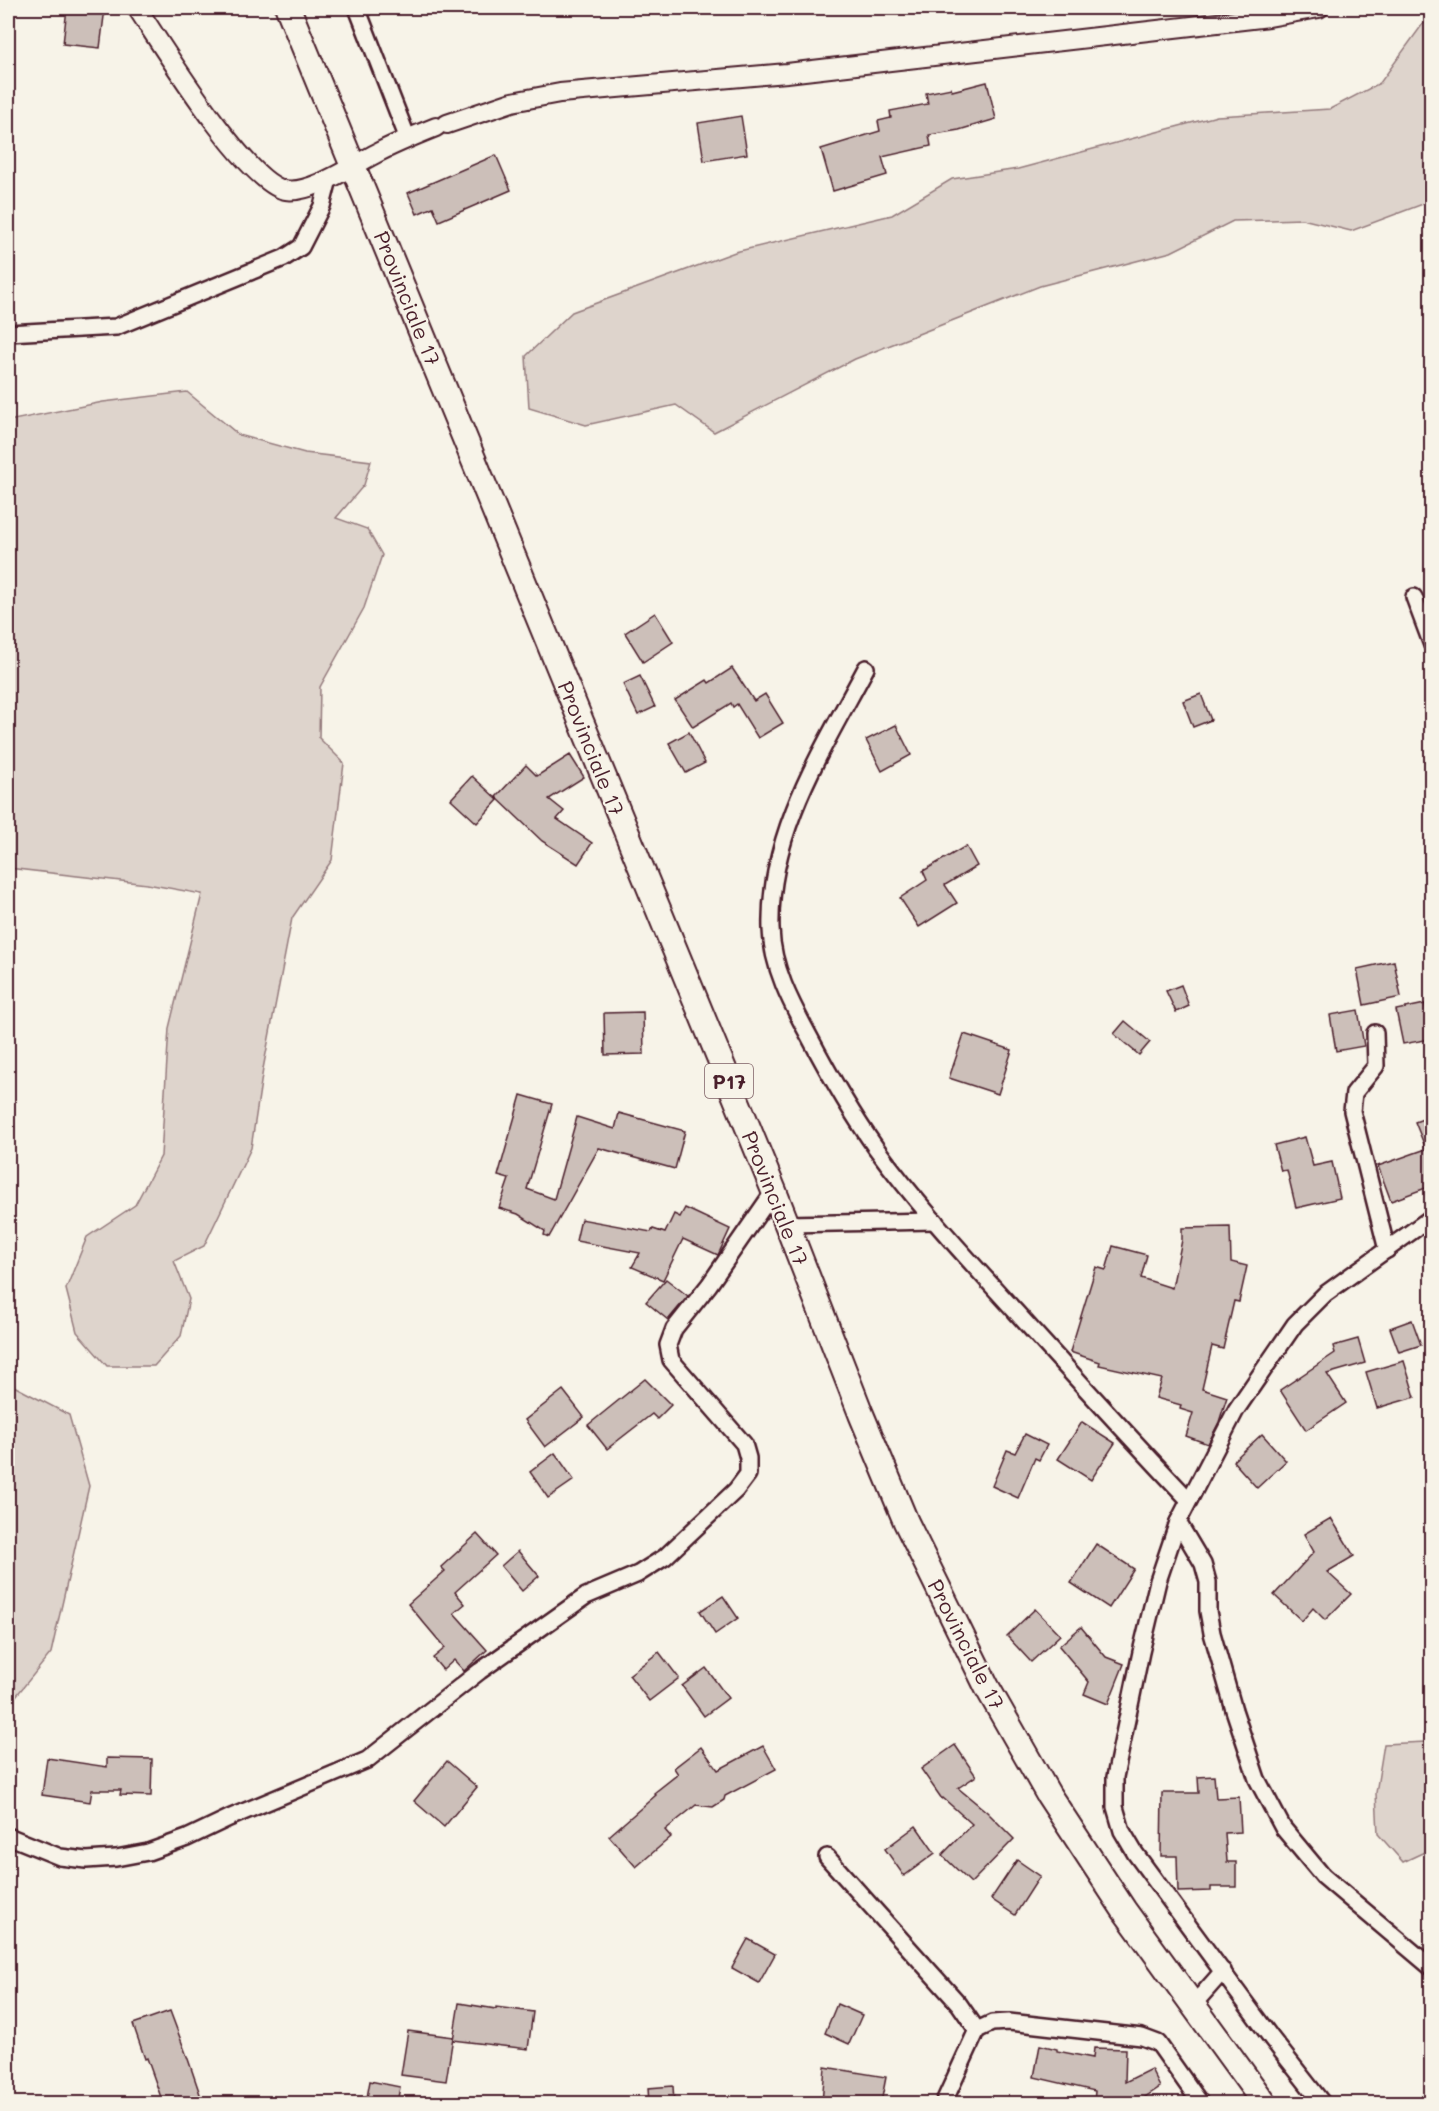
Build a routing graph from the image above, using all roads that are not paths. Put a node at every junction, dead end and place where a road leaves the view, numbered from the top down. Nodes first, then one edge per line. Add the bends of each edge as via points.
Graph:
1 (137, 8) edge
2 (288, 8) edge
3 (357, 8) edge
4 (1319, 8) edge
5 (1268, 12) edge
6 (408, 139) junction
7 (354, 165) junction
8 (329, 179) junction
9 (8, 333) edge
10 (1414, 597) dead end
11 (1431, 645) edge
12 (866, 668) dead end
13 (1375, 1033) dead end
14 (774, 1191) junction
15 (1431, 1217) edge
16 (935, 1221) junction
17 (787, 1224) junction
18 (1387, 1250) junction
19 (1189, 1500) junction
20 (1178, 1522) junction
21 (8, 1836) edge
22 (827, 1857) dead end
23 (1431, 1968) edge
24 (1223, 1971) junction
25 (1193, 2005) junction
26 (977, 2030) junction
27 (943, 2103) edge
28 (1201, 2103) edge
29 (1265, 2103) edge
30 (1323, 2103) edge

1 - 8 street via 245,161 268,182 285,190
2 - 7 main road, Provinciale 17 / P17
3 - 6 street
4 - 5 street
5 - 6 street via 787,73 560,93 512,102
6 - 7 street
7 - 8 street
7 - 14 main road, Provinciale 17 / P17
8 - 9 street via 305,240 284,258 122,325
10 - 11 street
12 - 16 street via 811,770 791,817 771,902 771,931 783,983 828,1072 875,1146
13 - 18 street via 1376,1066 1354,1093 1352,1111
14 - 17 main road, Provinciale 17 / P17
14 - 21 street via 674,1329 668,1345 671,1360 744,1444 748,1474 665,1557 638,1575 586,1596 480,1671 368,1760 187,1838 148,1852 86,1860 60,1857
15 - 18 street
16 - 17 street
16 - 19 street
17 - 25 main road, Provinciale 17 / P17 via 906,1522 987,1687 1054,1804
18 - 19 street via 1325,1294 1295,1324 1236,1410
19 - 20 street
20 - 23 street via 1203,1564 1212,1633 1234,1710 1257,1779 1283,1828 1323,1876
20 - 24 street via 1158,1581 1141,1652 1115,1777 1116,1807 1122,1831 1135,1853
22 - 26 street via 960,2004
24 - 25 street
24 - 30 street
25 - 29 main road, Provinciale 17 / P17
26 - 27 street
26 - 28 street via 992,2023 1009,2022 1143,2037 1158,2043

